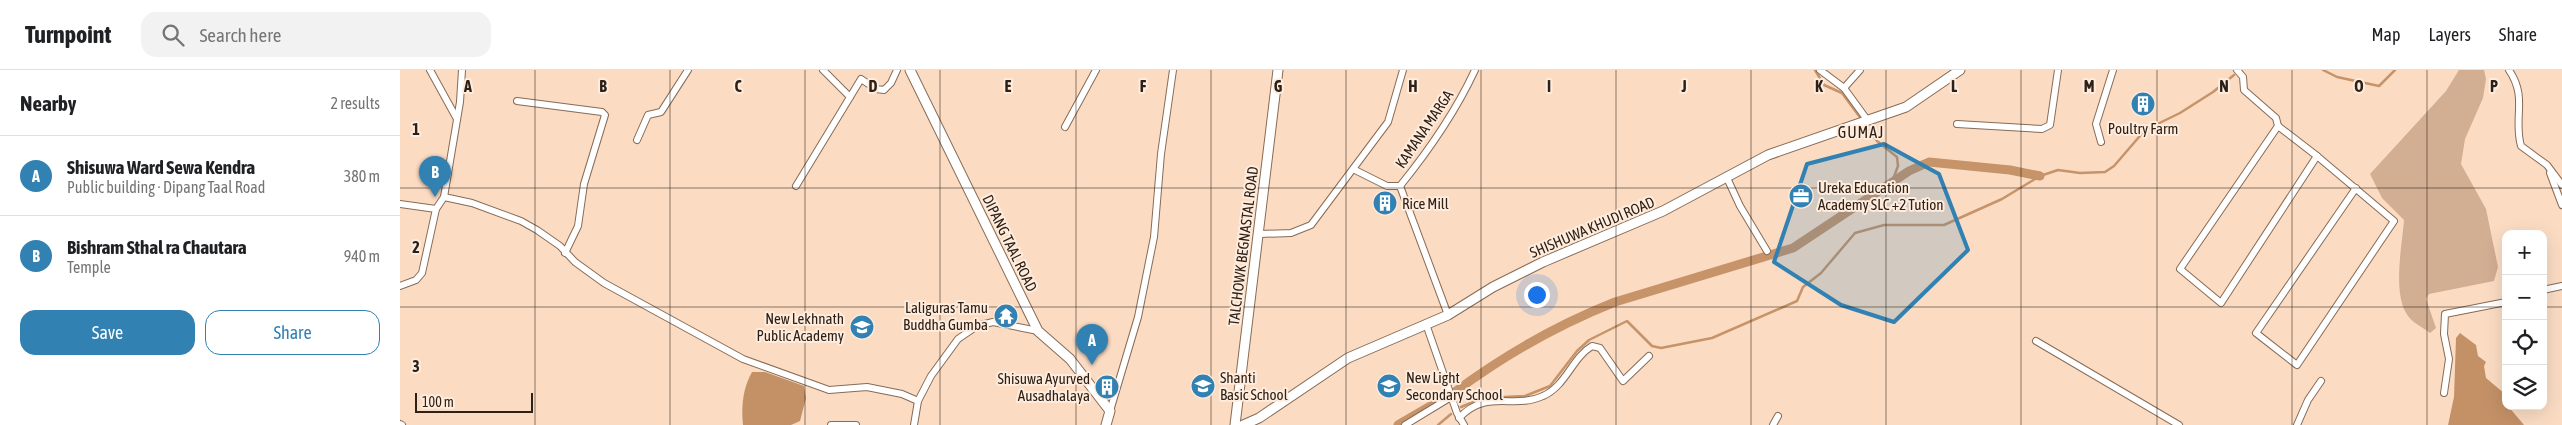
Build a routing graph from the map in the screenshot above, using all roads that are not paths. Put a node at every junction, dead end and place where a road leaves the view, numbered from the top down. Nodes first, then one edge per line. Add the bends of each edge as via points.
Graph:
1 (430, 70) edge
2 (462, 70) edge
3 (688, 70) edge
4 (823, 70) edge
5 (897, 70) edge
6 (910, 70) edge
7 (1096, 70) edge
8 (1173, 70) edge
9 (1278, 70) edge
10 (1403, 70) edge
11 (1475, 70) edge
12 (1820, 70) edge
13 (1860, 70) edge
14 (1960, 70) edge
15 (2058, 70) edge
16 (2113, 70) edge
17 (2237, 70) edge
18 (2509, 70) edge
19 (1844, 88) junction
20 (850, 97) junction
21 (518, 101) dead end
22 (457, 119) junction
23 (1868, 121) junction
24 (1957, 124) dead end
25 (2278, 126) junction
26 (1065, 127) dead end
27 (637, 140) dead end
28 (2102, 142) dead end
29 (2317, 156) junction
30 (2548, 165) junction
31 (1354, 170) junction
32 (1727, 178) junction
33 (2562, 185) edge
34 (796, 186) dead end
35 (1400, 186) junction
36 (2356, 188) junction
37 (444, 197) junction
38 (400, 204) edge
39 (2562, 204) edge
40 (436, 209) junction
41 (1259, 234) junction
42 (1768, 251) dead end
43 (565, 253) junction
44 (400, 286) edge
45 (2562, 286) edge
46 (2547, 289) edge
47 (2502, 303) edge
48 (1448, 314) junction
49 (1426, 324) junction
50 (1038, 331) junction
51 (2036, 340) dead end
52 (1649, 356) dead end
53 (2321, 381) dead end
54 (2444, 393) dead end
55 (1451, 397) junction
56 (918, 401) junction
57 (1110, 411) junction
58 (1778, 416) dead end
59 (1459, 418) junction
60 (832, 425) edge
61 (856, 425) edge
62 (914, 425) edge
63 (1106, 425) edge
64 (1235, 425) edge
65 (1243, 425) edge
66 (1405, 425) edge
67 (1464, 425) edge
68 (1773, 425) edge
69 (2179, 425) edge
70 (2297, 425) edge

1 - 22 street
2 - 22 street
3 - 27 street via 661,112 648,115
4 - 20 street
5 - 20 street via 891,84 884,90 860,79
6 - 50 main road, DIPANG TAAL ROAD
7 - 26 street
8 - 57 street via 1154,237 1138,316
9 - 41 main road, TALCHOWK BEGNASTAL ROAD
10 - 31 street via 1388,122
11 - 35 street, KAMANA MARGA via 1458,107
12 - 19 street
13 - 19 street
14 - 23 main road, SHISHUWA KHUDI ROAD via 1906,107
15 - 24 street via 2050,125 2042,129
16 - 28 street via 2096,124
17 - 25 street via 2243,77 2244,90 2276,118
18 - 30 street via 2521,96 2518,134 2521,146
19 - 23 street
20 - 34 street
21 - 43 street via 605,115 584,184 578,226
22 - 37 street
23 - 32 main road, SHISHUWA KHUDI ROAD via 1768,155
25 - 29 street
25 - 29 street via 2180,269 2221,303
29 - 36 street
30 - 33 street
30 - 39 street
31 - 35 street via 1387,186
31 - 41 street via 1311,225 1291,233
32 - 42 street
32 - 48 main road, SHISHUWA KHUDI ROAD via 1663,211 1543,262
35 - 48 street, KAMANA MARGA
36 - 36 street via 2394,221 2297,365 2256,333
37 - 40 street
37 - 43 street via 472,203 521,221
38 - 40 street
40 - 44 street via 422,275 414,282
41 - 64 main road, TALCHOWK BEGNASTAL ROAD
43 - 56 street via 604,283 744,359 829,390 867,387 902,394
45 - 46 street
47 - 54 street via 2445,314 2444,334 2449,359
48 - 49 main road, SHISHUWA KHUDI ROAD
49 - 55 street
49 - 65 main road, SHISHUWA KHUDI ROAD via 1348,358 1259,418
50 - 56 street via 993,322 977,326 958,339
50 - 57 main road, DIPANG TAAL ROAD via 1070,359
51 - 69 street
52 - 59 street via 1623,381 1600,348 1592,346 1579,357 1559,384 1543,396 1479,403
53 - 70 street
55 - 59 street
55 - 66 street
56 - 62 street
57 - 63 main road
58 - 68 street
59 - 67 street
60 - 61 street

